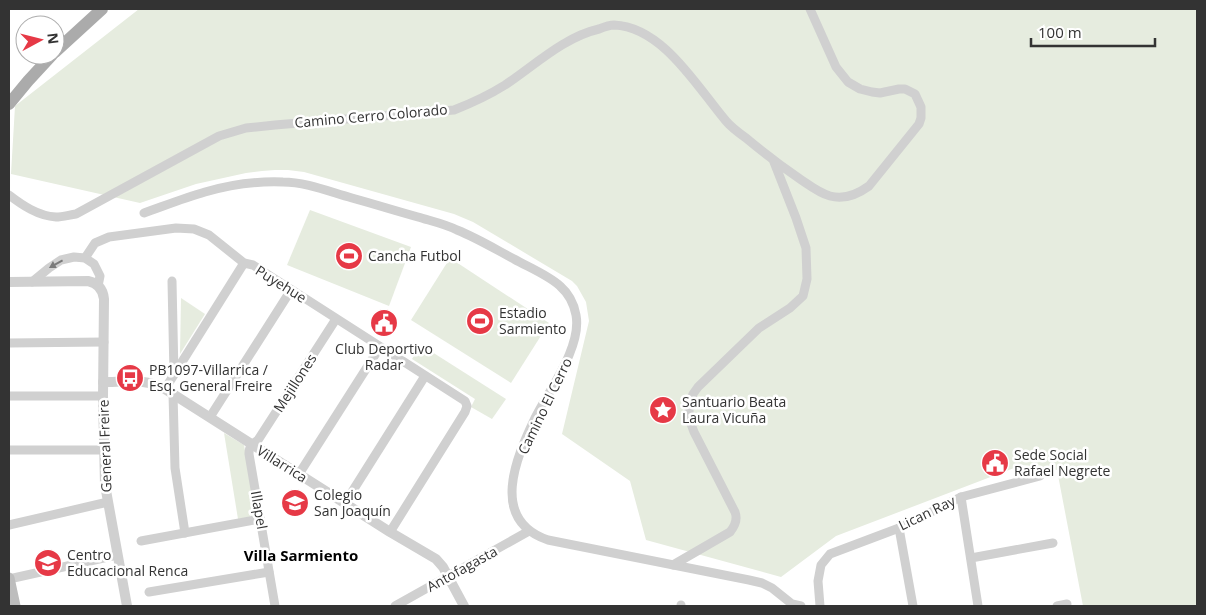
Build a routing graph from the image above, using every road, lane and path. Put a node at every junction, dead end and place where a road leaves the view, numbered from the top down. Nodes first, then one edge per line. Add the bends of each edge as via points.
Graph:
1 (102, 9) edge
2 (810, 9) edge
3 (65, 44) edge
4 (43, 65) edge
5 (9, 104) edge
6 (774, 162) junction
7 (9, 195) edge
8 (144, 213) dead end
9 (85, 258) junction
10 (244, 264) junction
11 (172, 281) dead end
12 (9, 282) edge
13 (32, 282) junction
14 (98, 286) junction
15 (291, 290) junction
16 (336, 319) junction
17 (104, 342) junction
18 (9, 343) edge
19 (380, 348) junction
20 (174, 375) junction
21 (426, 376) junction
22 (104, 382) junction
23 (169, 392) junction
24 (9, 396) edge
25 (103, 396) junction
26 (210, 418) junction
27 (252, 444) junction
28 (9, 450) edge
29 (104, 450) junction
30 (299, 474) junction
31 (1040, 476) dead end
32 (961, 497) junction
33 (108, 502) junction
34 (345, 503) junction
35 (260, 519) junction
36 (9, 525) edge
37 (899, 528) junction
38 (529, 531) junction
39 (390, 532) junction
40 (185, 533) junction
41 (140, 540) dead end
42 (1053, 543) dead end
43 (118, 555) junction
44 (971, 558) junction
45 (673, 565) junction
46 (269, 572) junction
47 (448, 576) junction
48 (9, 578) edge
49 (149, 592) dead end
50 (1067, 604) dead end
51 (15, 606) edge
52 (127, 606) edge
53 (275, 606) edge
54 (398, 606) edge
55 (464, 606) edge
56 (795, 606) edge
57 (820, 606) edge
58 (913, 606) edge
59 (978, 606) edge
60 (1057, 606) edge

1 - 3 main road
2 - 6 street, Camino Cerro Colorado via 836,67 848,82 872,92 910,91 919,100 922,118 869,186 850,196 836,197 821,192
4 - 5 main road
6 - 7 street, Camino Cerro Colorado via 727,122 658,42 634,29 613,25 576,36 505,85 454,110 246,128 219,136 76,214 55,217 37,213
6 - 45 street, Camino Cerro Colorado via 806,248 807,279 803,296 759,328 693,394 690,421 735,512 736,522 730,532
8 - 38 street, Camino El Cerro via 220,188 295,182 456,229 559,285 574,308 576,333 570,354 528,434 513,480 514,511
9 - 10 street, Puyehue via 95,242 176,228 194,229 210,235
9 -> 13 street via 61,260
9 - 14 street via 94,264 100,276
10 - 15 street, Puyehue via 253,265
10 - 20 street
11 - 20 street
12 - 13 street
13 - 14 street via 88,281
14 - 17 street, General Freire via 104,300
15 - 16 street, Puyehue
15 - 26 street
16 - 19 street, Puyehue
16 - 27 street, Mejillones via 258,440
17 - 18 street
17 - 22 street, General Freire
19 - 21 street, Puyehue
19 - 30 street
20 - 23 street
21 - 34 street
21 - 39 street, Puyehue via 465,401 467,406
22 - 23 street, Villarrica via 142,381
22 - 25 street, General Freire
23 - 26 street, Villarrica
23 - 40 street via 175,468
24 - 25 street
25 - 29 street, General Freire
26 - 27 street, Villarrica
27 - 30 street, Villarrica
27 - 35 street, Illapel via 249,454
28 - 29 street
29 - 33 street, General Freire
30 - 34 street, Villarrica
31 - 32 street, Lican Ray
32 - 37 street, Lican Ray
32 - 44 street
33 - 36 street
33 - 43 street, General Freire
34 - 39 street, Villarrica
35 - 40 street
35 - 46 street, Illapel
37 - 57 street, Lican Ray via 830,554 821,564 818,581
37 - 58 street
38 - 45 street, Camino El Cerro via 548,540
38 - 47 street, Antofagasta
39 - 47 street, Villarrica via 436,559
40 - 41 street
42 - 44 street
43 - 48 street
43 - 52 street, General Freire
44 - 59 street
45 - 56 street, Camino El Cerro via 762,583
46 - 49 street
46 - 53 street, Illapel
47 - 54 street, Antofagasta
47 - 55 street, Villarrica
48 - 51 main road
50 - 60 street

